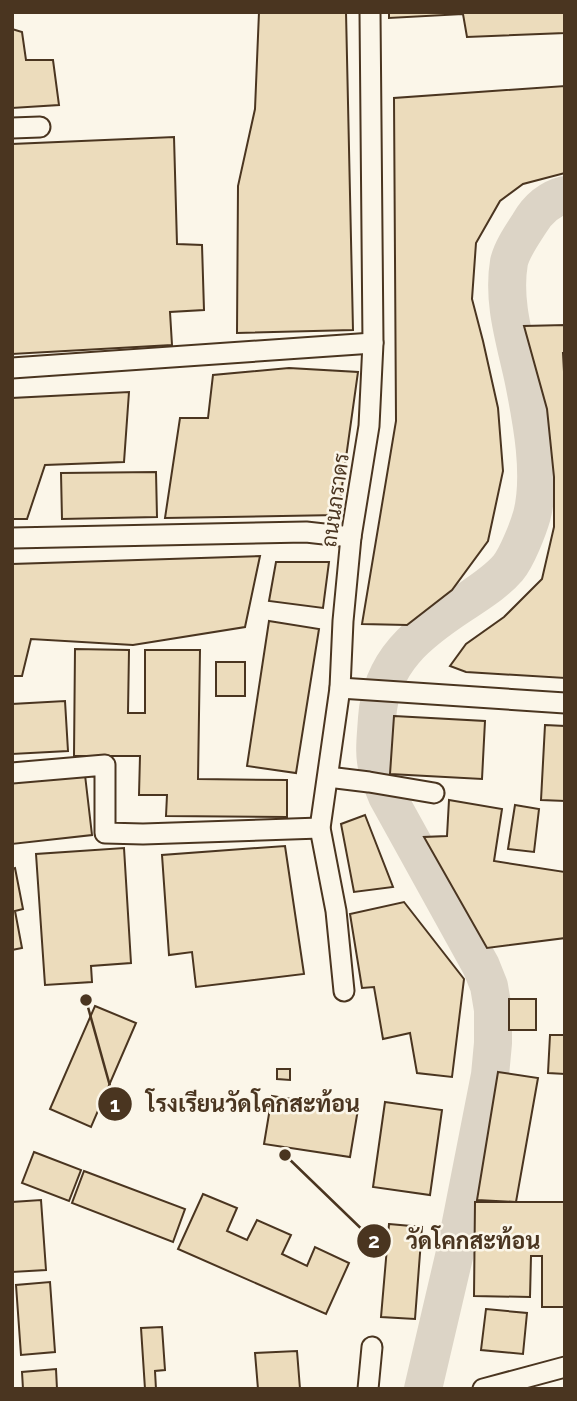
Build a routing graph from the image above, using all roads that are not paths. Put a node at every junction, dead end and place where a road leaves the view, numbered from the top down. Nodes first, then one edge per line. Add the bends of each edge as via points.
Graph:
1 (370, 12) edge
2 (40, 127) dead end
3 (12, 128) edge
4 (373, 343) junction
5 (12, 368) edge
6 (351, 537) junction
7 (12, 538) edge
8 (340, 688) junction
9 (565, 703) edge
10 (12, 774) edge
11 (328, 777) junction
12 (434, 793) dead end
13 (320, 828) junction
14 (344, 991) dead end
15 (372, 1347) dead end
16 (565, 1367) edge
17 (368, 1389) edge
18 (483, 1389) edge

1 - 4 street, ถนนภราดร
2 - 3 street
4 - 5 street
4 - 6 street, ถนนภราดร via 369,426
6 - 7 street via 306,532
6 - 8 street, ถนนภราดร
8 - 9 street
8 - 11 street, ถนนภราดร
10 - 13 street via 105,765 105,833
11 - 12 street
11 - 13 street, ถนนภราดร
13 - 14 street, ถนนภราดร via 336,911
15 - 17 street
16 - 18 street

